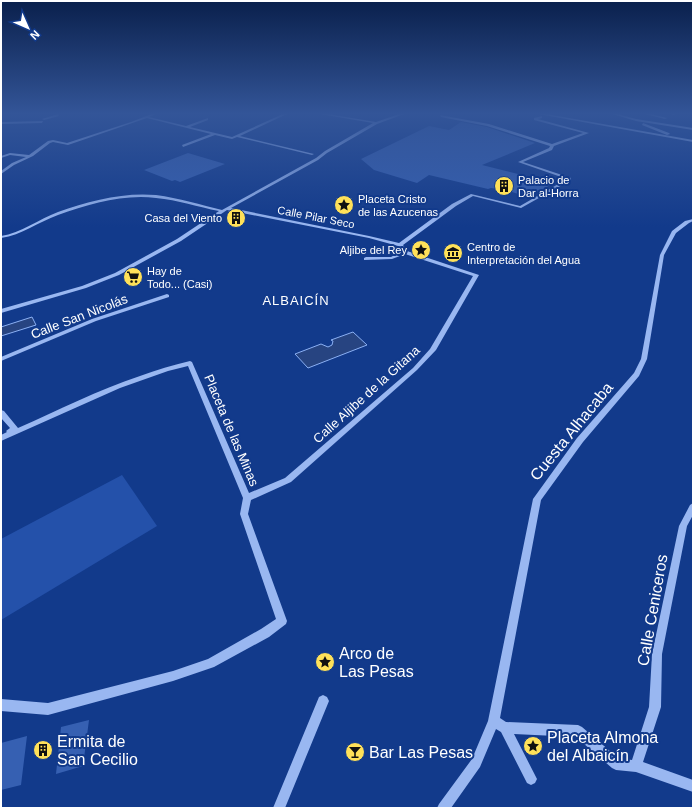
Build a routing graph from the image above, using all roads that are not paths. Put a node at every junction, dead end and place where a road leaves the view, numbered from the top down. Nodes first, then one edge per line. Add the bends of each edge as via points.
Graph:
1 (38, 151) edge
2 (298, 151) edge
3 (328, 151) edge
4 (547, 151) edge
5 (312, 154) dead end
6 (30, 156) junction
7 (1, 157) edge
8 (1, 173) edge
9 (225, 210) junction
10 (693, 220) edge
11 (1, 238) edge
12 (400, 245) junction
13 (405, 252) junction
14 (366, 259) dead end
15 (167, 296) dead end
16 (1, 311) edge
17 (1, 359) edge
18 (1, 412) edge
19 (1, 435) edge
20 (1, 438) edge
21 (247, 498) junction
22 (693, 507) edge
23 (323, 700) dead end
24 (1, 705) edge
25 (494, 721) junction
26 (505, 728) junction
27 (636, 766) junction
28 (531, 779) dead end
29 (693, 786) edge
30 (278, 808) edge
31 (443, 808) edge

1 - 6 street
2 - 5 street
3 - 9 street
4 - 12 street via 520,162 570,179 522,207 472,195 454,205
6 - 7 street via 10,154
6 - 8 street
9 - 11 street, Calle Pilar Seco via 167,199 121,197 54,215
9 - 12 street, Calle Pilar Seco
9 - 16 street via 179,240 117,274
10 - 25 street, Cuesta Alhacaba via 674,232 662,255 644,359 637,374 580,440 537,499
12 - 13 street
13 - 14 street via 392,258
13 - 21 street, Calle Aljibe de la Gitana via 476,275 433,350 415,369 288,480
15 - 17 street, Calle San Nicolás via 94,320
18 - 19 street via 15,430
20 - 21 street, Placeta de las Minas via 110,389 190,363
21 - 24 street, Placeta de las Minas via 244,514 282,621 210,663 173,676 48,709
22 - 27 street, Calle Ceniceros via 683,526 657,654 655,707
23 - 30 street
25 - 26 street
25 - 31 street, Cuesta Alhacaba via 476,763
26 - 27 street via 578,731 616,764
26 - 28 street
27 - 29 street

